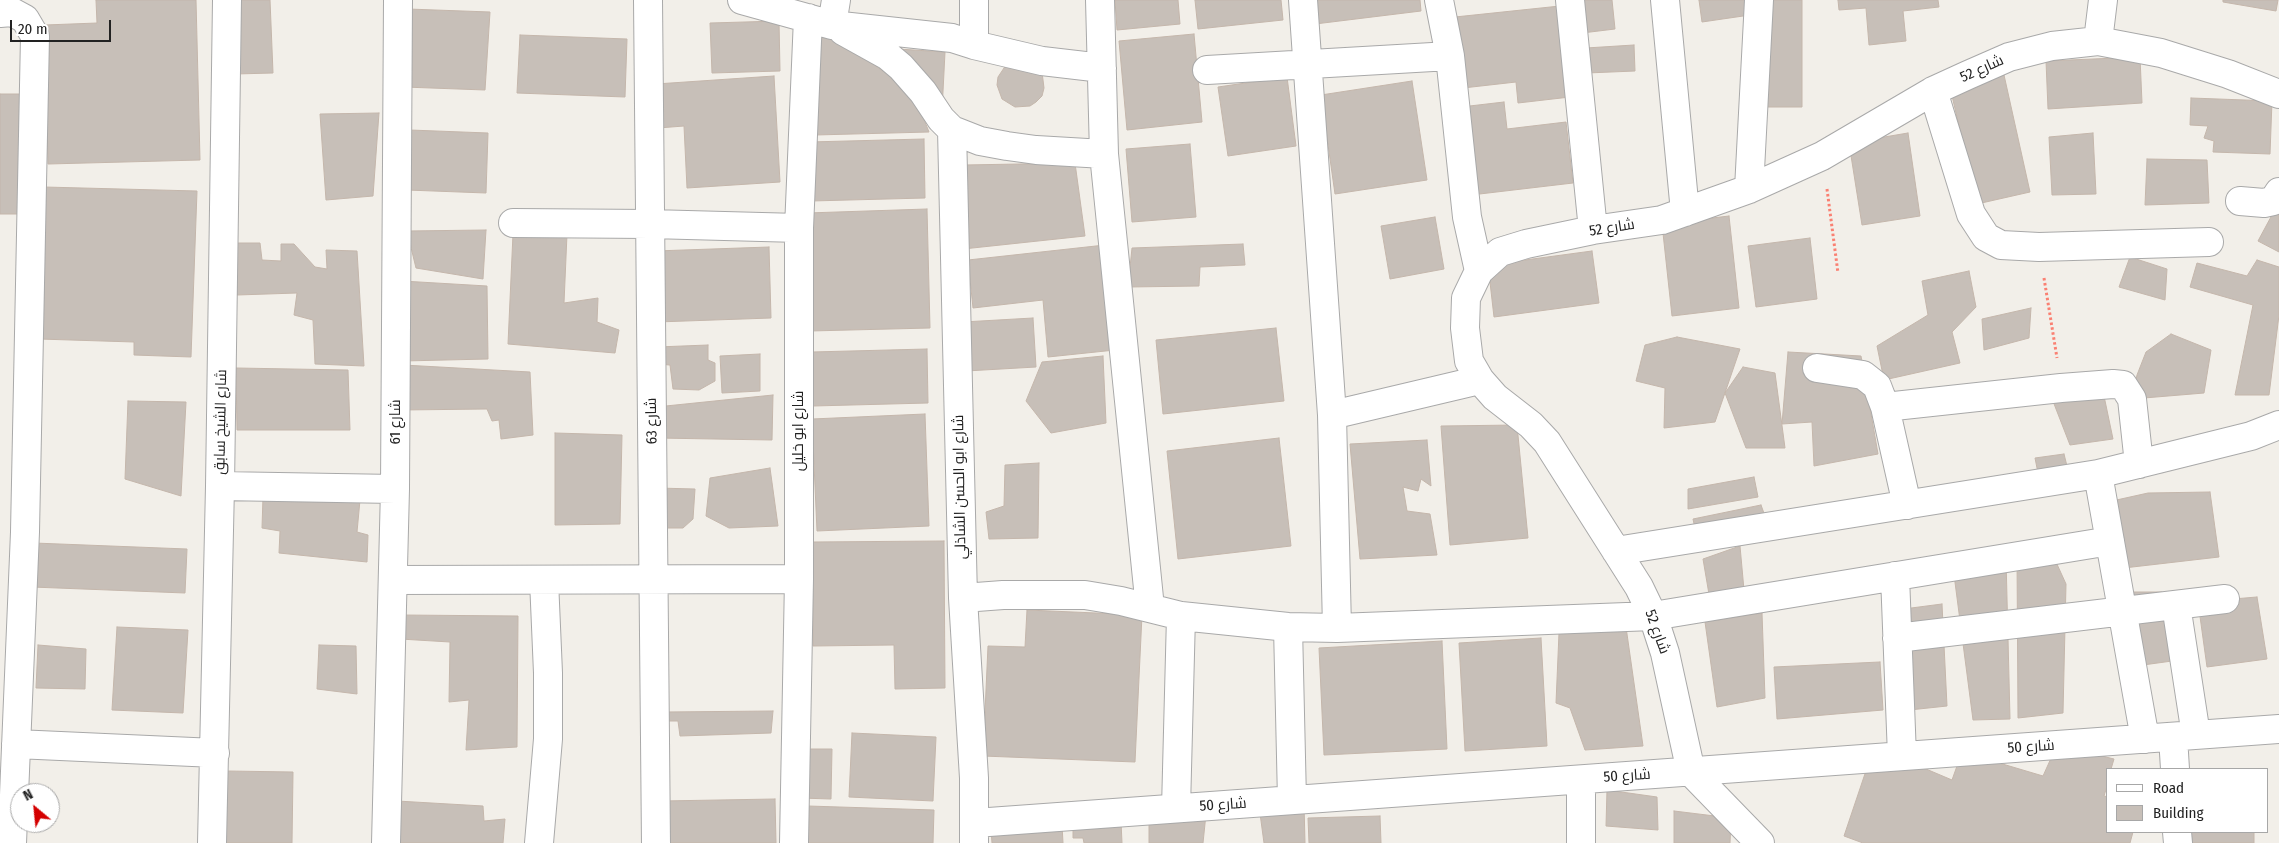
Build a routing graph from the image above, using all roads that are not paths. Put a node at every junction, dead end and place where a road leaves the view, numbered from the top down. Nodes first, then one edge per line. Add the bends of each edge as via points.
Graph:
1 (227, 0) edge
2 (398, 0) edge
3 (648, 0) edge
4 (742, 0) edge
5 (974, 0) edge
6 (1100, 0) edge
7 (1303, 0) edge
8 (1439, 0) edge
9 (1570, 0) edge
10 (1665, 0) edge
11 (1759, 0) edge
12 (2103, 0) edge
13 (0, 13) edge
14 (825, 14) edge
15 (2098, 41) junction
16 (974, 45) junction
17 (1450, 56) junction
18 (1306, 64) junction
19 (1102, 68) junction
20 (1207, 70) dead end
21 (1933, 91) junction
22 (2279, 94) edge
23 (952, 130) junction
24 (1104, 154) junction
25 (1750, 189) junction
26 (2279, 192) edge
27 (2240, 201) dead end
28 (1685, 212) junction
29 (513, 223) dead end
30 (650, 224) junction
31 (799, 228) junction
32 (1593, 230) junction
33 (2209, 242) dead end
34 (1479, 271) junction
35 (1817, 368) dead end
36 (1480, 380) junction
37 (1885, 407) junction
38 (1332, 415) junction
39 (2279, 425) edge
40 (2139, 464) junction
41 (2098, 474) junction
42 (220, 486) junction
43 (395, 489) junction
44 (1907, 505) junction
45 (2110, 541) junction
46 (1616, 551) junction
47 (1894, 576) junction
48 (654, 579) junction
49 (800, 579) junction
50 (393, 580) junction
51 (544, 580) junction
52 (962, 598) junction
53 (2225, 599) dead end
54 (2176, 605) junction
55 (1150, 608) junction
56 (2122, 611) junction
57 (1181, 616) junction
58 (1653, 616) junction
59 (1288, 627) junction
60 (1337, 628) junction
61 (1897, 638) junction
62 (2279, 729) edge
63 (2185, 736) junction
64 (2145, 739) junction
65 (16, 744) junction
66 (215, 753) junction
67 (1902, 756) junction
68 (2175, 768) edge
69 (1691, 772) junction
70 (1581, 780) junction
71 (1292, 800) junction
72 (1176, 808) junction
73 (975, 833) edge
74 (12, 843) edge
75 (212, 843) edge
76 (386, 843) edge
77 (539, 843) edge
78 (656, 843) edge
79 (794, 843) edge
80 (1581, 843) edge
81 (1760, 843) edge

1 - 42 street, شارع الشيخ سابق
2 - 43 street, شارع 61
3 - 30 street, شارع 63
4 - 14 street
5 - 16 street
6 - 19 street
7 - 18 street
8 - 17 street
9 - 32 street
10 - 28 street
11 - 25 street
12 - 15 street
13 - 65 street via 12,12 25,19 35,36 25,532
14 - 16 street
14 - 23 street via 901,67
14 - 31 street, شارع ابو خليل
15 - 21 street, شارع 52 via 2052,46 2009,57
15 - 22 street, شارع 52 via 2161,53
16 - 19 street via 1042,61
17 - 18 street
17 - 34 street via 1468,218
18 - 20 street
18 - 38 street
19 - 24 street
21 - 25 street, شارع 52 via 1822,156
21 - 33 street via 1971,214 1986,237 2001,245 2039,247
23 - 24 street via 980,141 1007,146
23 - 52 street, شارع ابو الحسن الشاذلي
24 - 55 street
25 - 28 street, شارع 52
26 - 27 street via 2273,200
28 - 32 street, شارع 52 via 1662,220
29 - 30 street
30 - 31 street
30 - 48 street, شارع 63
31 - 49 street, شارع ابو خليل
32 - 34 street, شارع 52 via 1500,252
34 - 36 street, شارع 52 via 1466,298 1465,328 1469,361
35 - 37 street via 1864,375 1877,386
36 - 38 street
36 - 46 street, شارع 52 via 1547,442
37 - 40 street via 2061,388 2123,385 2132,399
37 - 44 street
38 - 60 street
39 - 40 street via 2251,436
40 - 41 street
41 - 44 street
41 - 45 street
42 - 43 street
42 - 66 street, شارع الشيخ سابق
43 - 50 street, شارع 61
44 - 46 street
45 - 47 street
45 - 56 street
46 - 58 street, شارع 52
47 - 58 street
47 - 61 street
48 - 49 street
48 - 51 street
48 - 78 street, شارع 63
49 - 79 street, شارع ابو خليل
50 - 51 street
50 - 76 street, شارع 61
51 - 77 street via 548,739
52 - 55 street via 1003,594 1085,594
52 - 73 street, شارع ابو الحسن الشاذلي
53 - 54 street
54 - 56 street
54 - 63 street
55 - 57 street
56 - 61 street
56 - 64 street
57 - 59 street
57 - 72 street
58 - 60 street
58 - 69 street, شارع 52 via 1665,653
59 - 60 street
59 - 71 street
61 - 67 street
62 - 63 street, شارع 50
63 - 64 street, شارع 50
63 - 68 street
64 - 67 street, شارع 50
65 - 66 street
65 - 74 street
66 - 75 street, شارع الشيخ سابق
67 - 69 street, شارع 50
69 - 70 street, شارع 50
69 - 81 street
70 - 71 street, شارع 50
70 - 80 street
71 - 72 street, شارع 50
72 - 73 street, شارع 50

